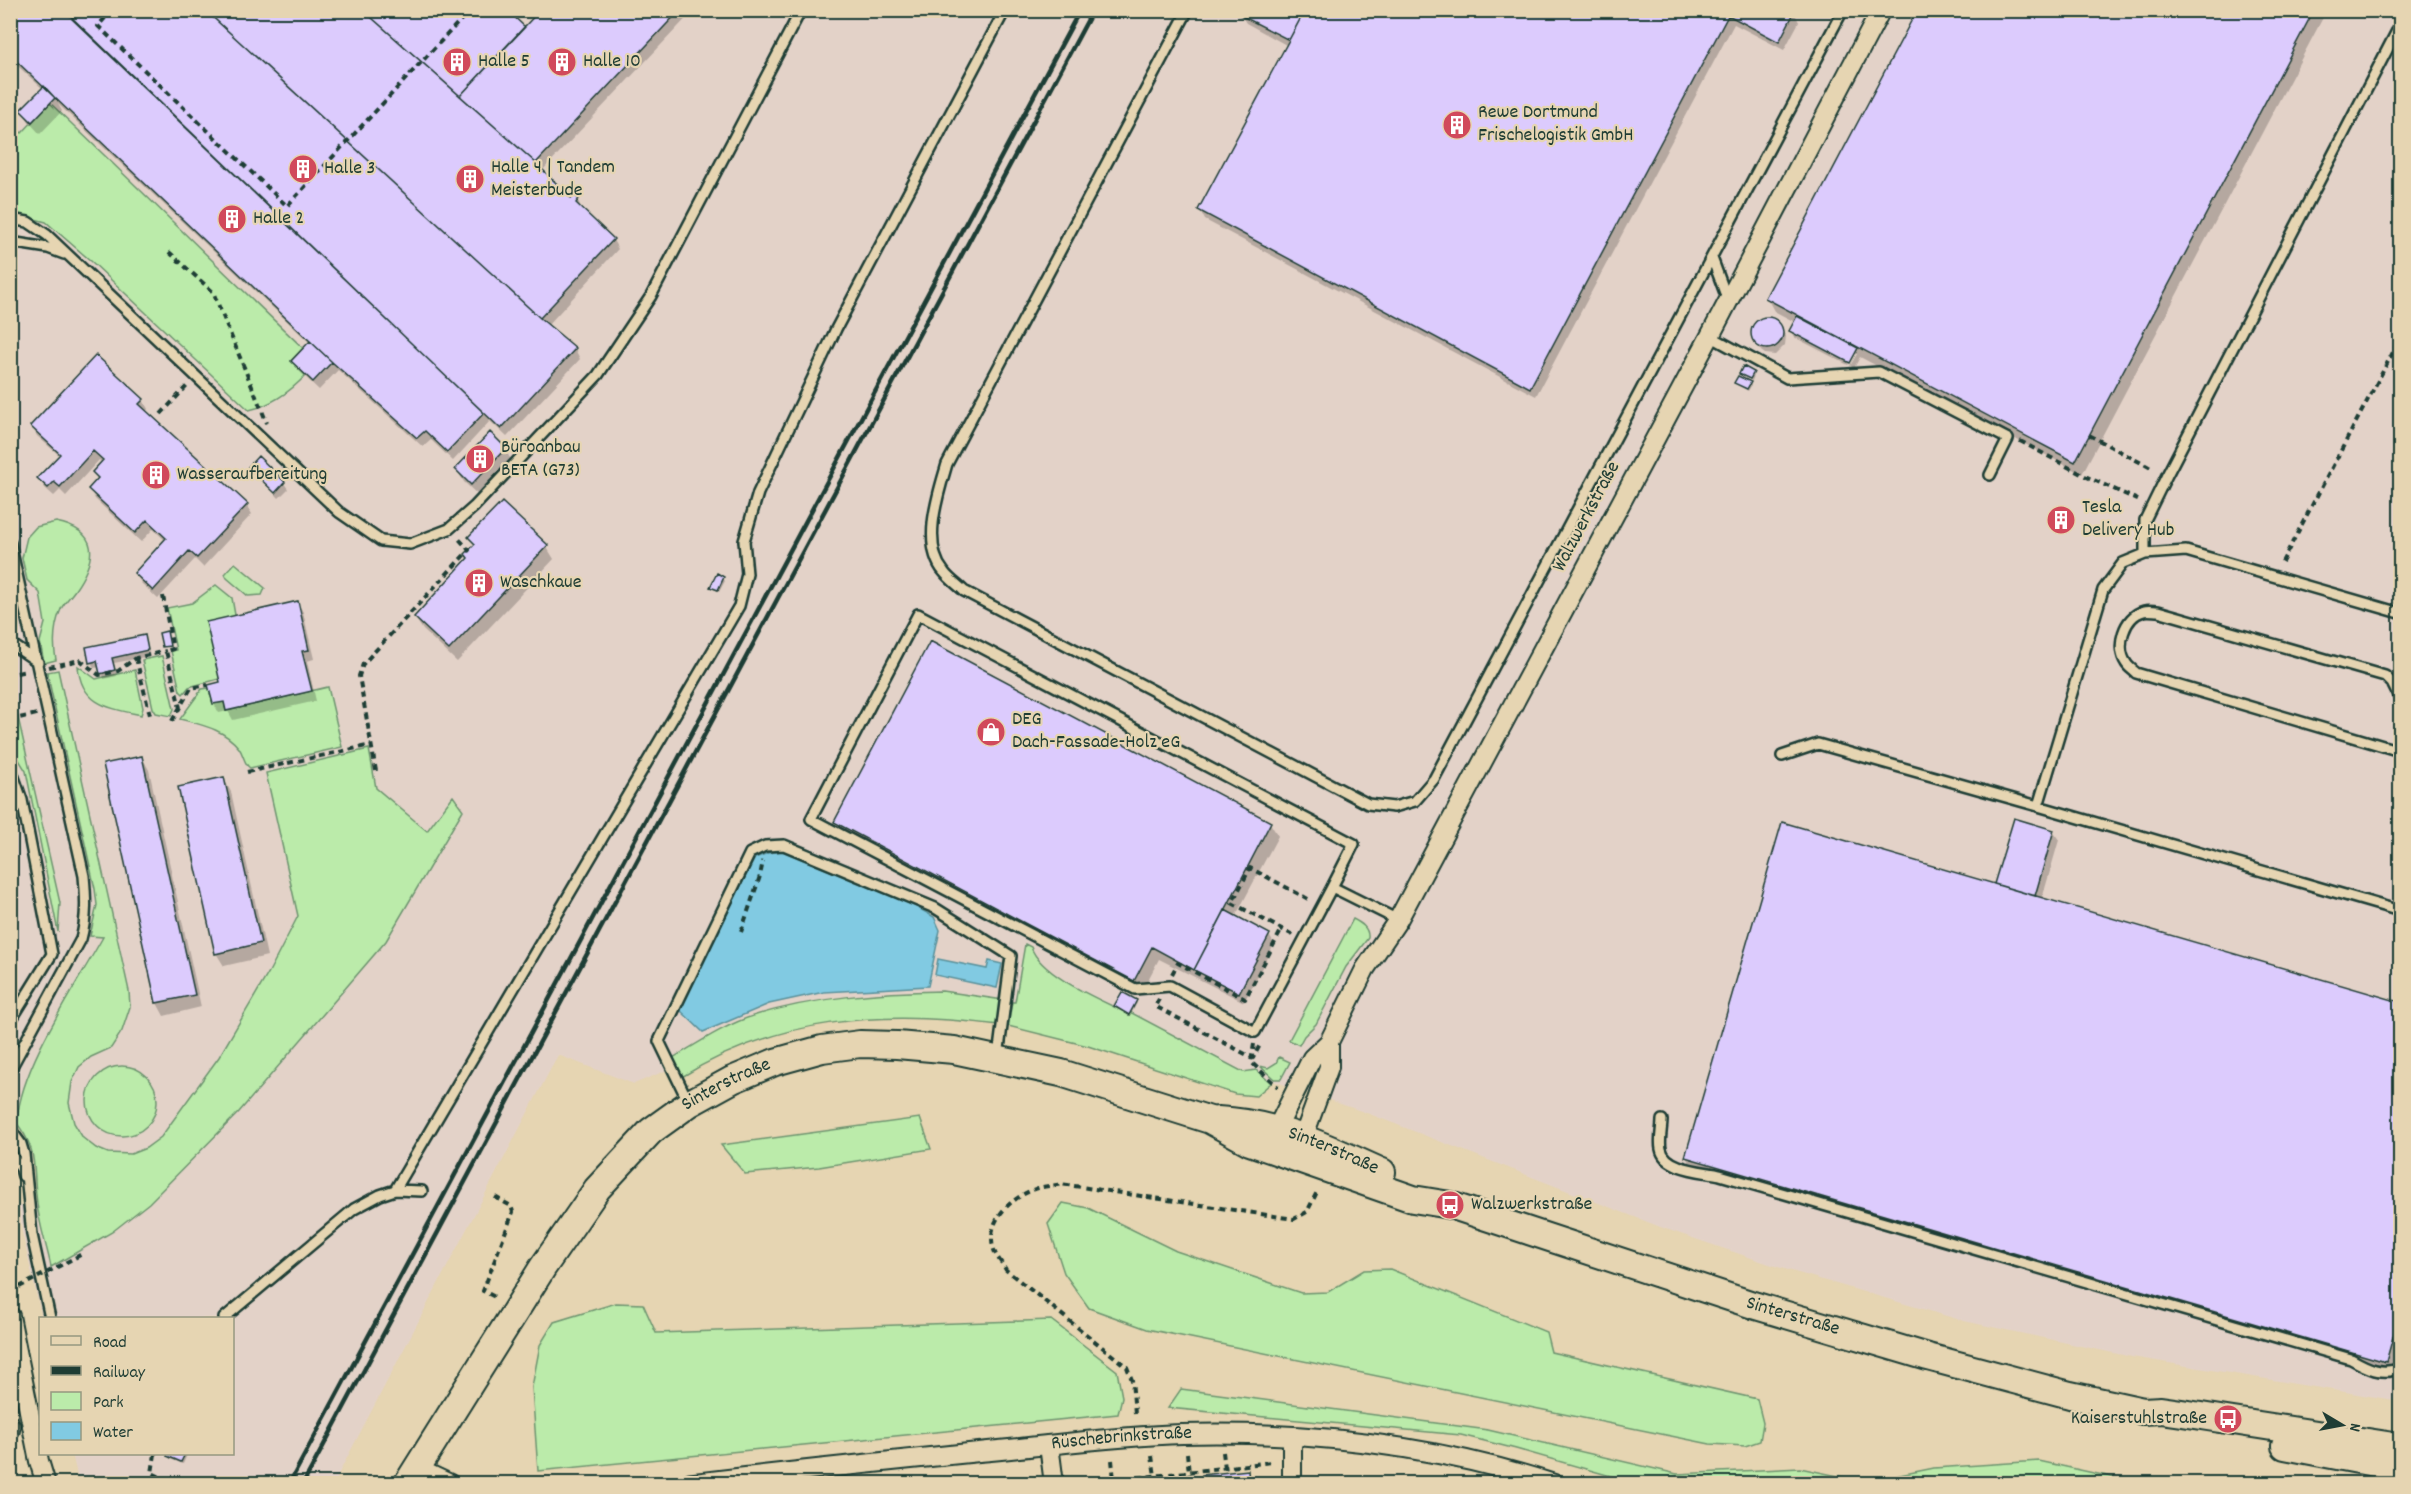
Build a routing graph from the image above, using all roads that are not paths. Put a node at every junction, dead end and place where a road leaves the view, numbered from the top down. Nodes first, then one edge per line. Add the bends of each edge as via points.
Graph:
1 (801, 10) edge
2 (1005, 10) edge
3 (1188, 10) edge
4 (1843, 10) edge
5 (1881, 10) edge
6 (2400, 25) edge
7 (10, 219) edge
8 (10, 243) edge
9 (66, 255) junction
10 (1712, 258) junction
11 (1728, 301) junction
12 (1710, 336) junction
13 (1990, 475) dead end
14 (10, 543) edge
15 (2145, 554) junction
16 (2400, 612) edge
17 (10, 643) edge
18 (39, 665) junction
19 (2400, 699) edge
20 (2400, 751) edge
21 (1782, 756) dead end
22 (10, 766) edge
23 (2038, 806) junction
24 (1332, 886) junction
25 (2400, 911) edge
26 (1398, 920) junction
27 (10, 1022) edge
28 (1329, 1042) junction
29 (998, 1059) junction
30 (10, 1070) edge
31 (690, 1103) junction
32 (1662, 1120) dead end
33 (10, 1129) edge
34 (1272, 1138) junction
35 (1300, 1148) junction
36 (10, 1153) edge
37 (26, 1190) junction
38 (395, 1191) junction
39 (422, 1191) dead end
40 (10, 1316) edge
41 (50, 1317) edge
42 (225, 1317) edge
43 (2400, 1368) edge
44 (2143, 1411) junction
45 (1292, 1437) junction
46 (1049, 1445) junction
47 (2400, 1447) edge
48 (39, 1461) junction
49 (2400, 1468) edge
50 (412, 1476) edge
51 (38, 1484) edge
52 (46, 1484) edge
53 (450, 1484) edge
54 (686, 1484) edge
55 (1054, 1484) edge
56 (1292, 1484) edge
57 (1554, 1484) edge

1 - 9 lane via 651,296 598,375 474,507 449,529 410,544 381,541 339,512
2 - 38 lane via 836,329 758,493 744,541 747,574 739,606
3 - 10 lane via 947,464 934,507 932,544 942,571 964,591 1368,804 1394,807 1415,801 1434,779
4 - 10 lane
5 - 11 street, Walzwerkstraße
6 - 15 lane via 2145,520
7 - 9 lane via 28,222
8 - 9 lane via 48,248
10 - 11 lane
11 - 12 street, Walzwerkstraße
12 - 13 lane via 1787,378 1879,372 2008,439
12 - 26 street, Walzwerkstraße
14 - 18 lane
15 - 16 lane via 2186,551
15 - 23 lane via 2123,563 2103,590
17 - 18 lane
18 - 30 lane via 84,876 86,919 75,951
19 - 20 lane via 2385,676 2158,611 2143,611 2130,620 2123,634 2121,651 2136,673
21 - 23 lane via 1818,744
22 - 27 lane via 22,800 52,954
23 - 25 lane
24 - 24 lane via 1255,1032 1170,986 1134,989 811,819 918,614 1354,844
24 - 26 lane
26 - 28 street, Walzwerkstraße via 1365,969
28 - 34 street, Walzwerkstraße via 1312,1059
28 - 35 street, Walzwerkstraße via 1329,1067
29 - 31 street, Sinterstraße via 897,1045 822,1049 775,1062
29 - 31 lane via 1011,956 935,908 784,845 765,846 750,852 659,1041
29 - 34 street, Sinterstraße via 1061,1073 1209,1120 1244,1139
31 - 50 street, Sinterstraße via 651,1131 597,1189 543,1267
32 - 43 lane via 1661,1149 1676,1165 2339,1356 2379,1371
33 - 37 lane via 24,1154
34 - 35 street, Sinterstraße
35 - 44 street, Sinterstraße via 1413,1199 1450,1205 1753,1305 1906,1350
36 - 37 lane via 21,1169
37 - 41 lane
38 - 39 lane
38 - 42 lane via 354,1209
40 - 48 street
44 - 47 street, Sinterstraße via 2182,1413
44 - 49 street, Sinterstraße via 2158,1420 2199,1430
45 - 46 street, Rüschebrinkstraße via 1181,1434
45 - 56 street
45 - 57 street, Rüschebrinkstraße via 1456,1458
46 - 54 street, Rüschebrinkstraße
46 - 55 street
48 - 51 street
48 - 52 street
50 - 53 street

